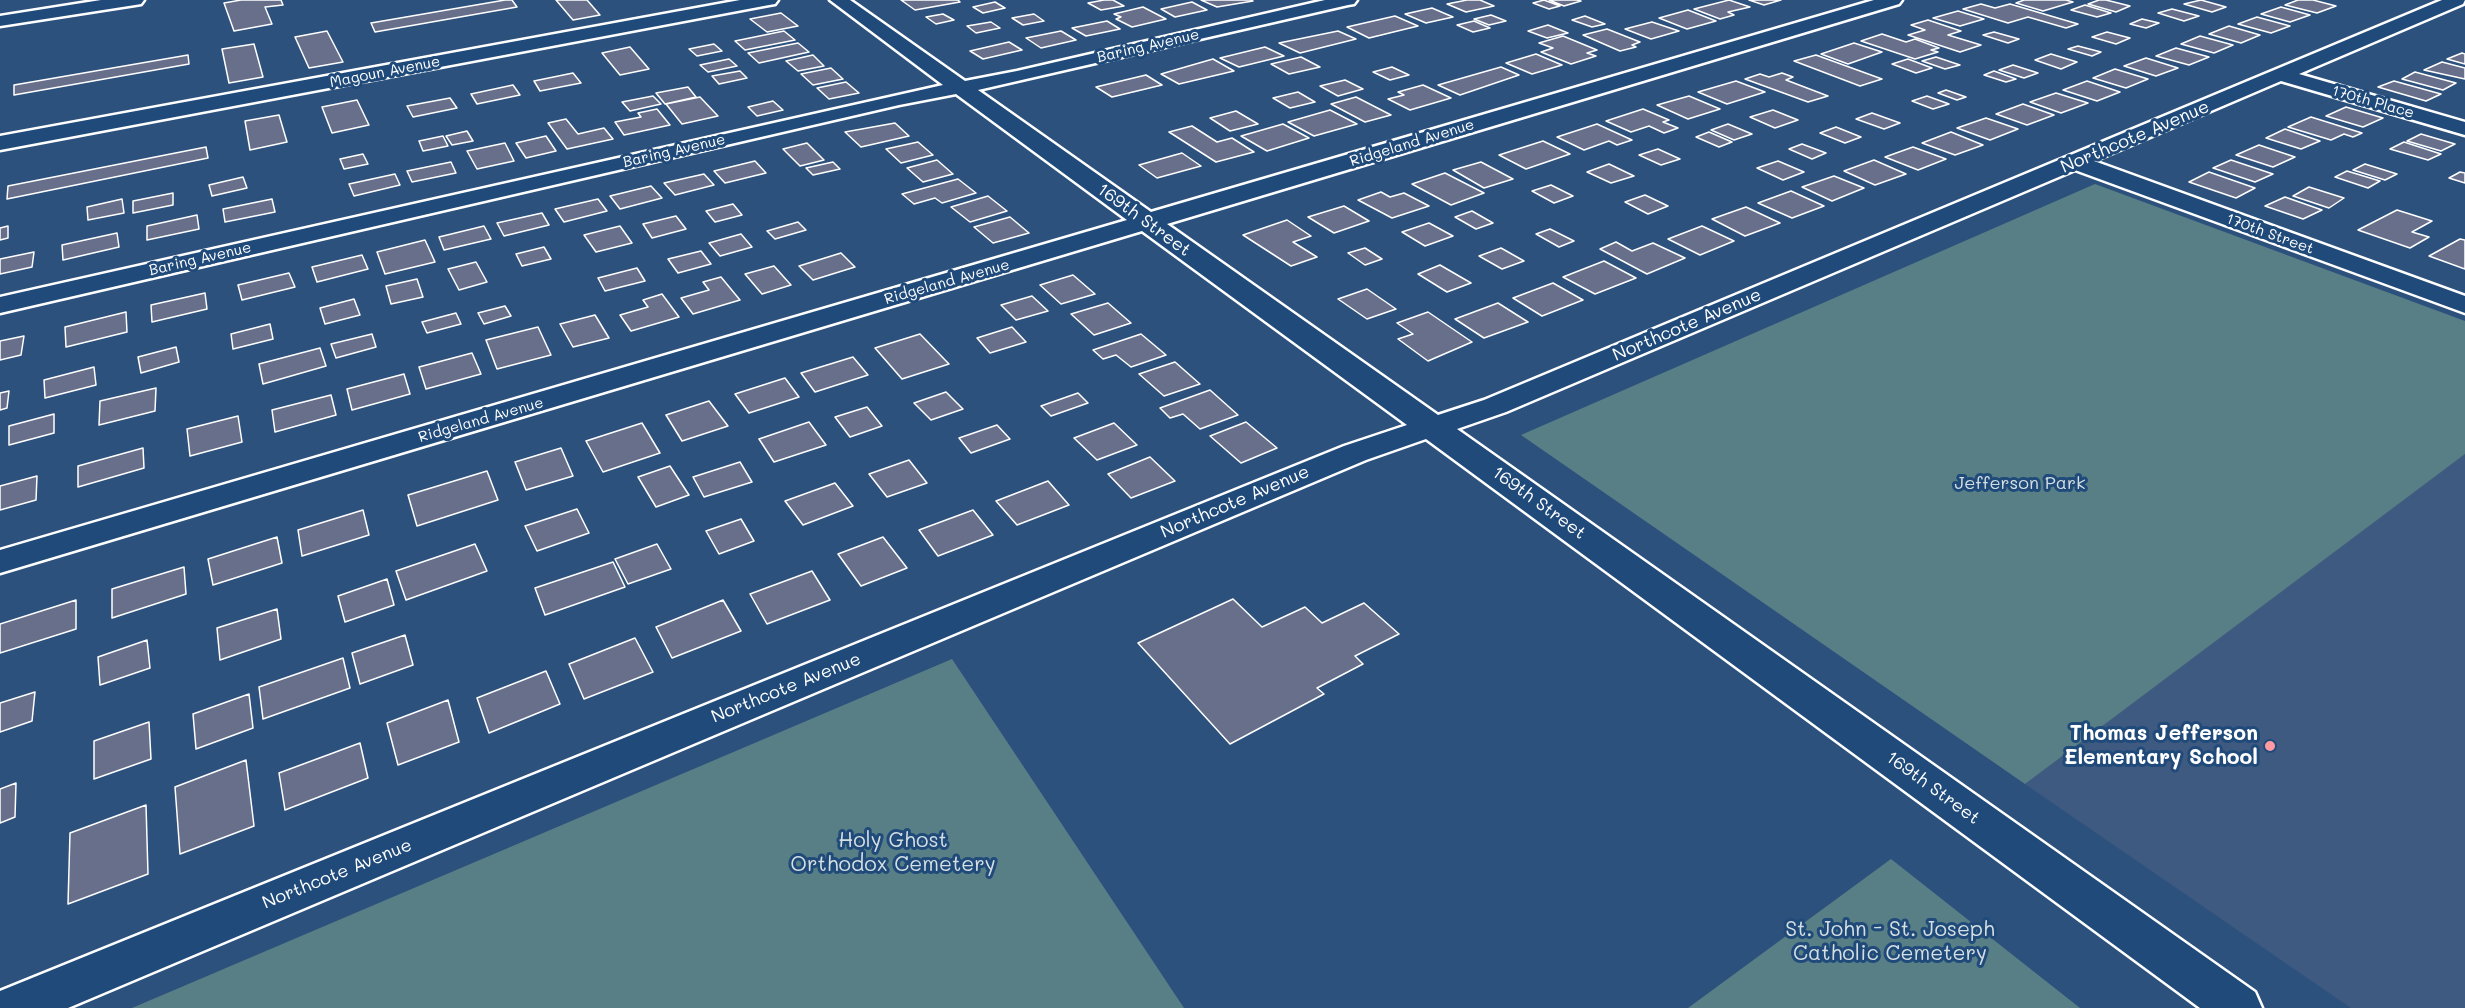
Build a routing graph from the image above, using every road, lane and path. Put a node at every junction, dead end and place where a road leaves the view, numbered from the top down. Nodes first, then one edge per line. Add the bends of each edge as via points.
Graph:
1 (135, 0) edge
2 (769, 0) edge
3 (839, 0) edge
4 (1348, 0) edge
5 (1893, 0) edge
6 (2447, 4) edge
7 (0, 21) edge
8 (2281, 75) junction
9 (961, 87) junction
10 (2465, 129) edge
11 (0, 143) edge
12 (2075, 162) junction
13 (1148, 222) junction
14 (0, 305) edge
15 (2465, 305) edge
16 (1433, 426) junction
17 (0, 562) edge
18 (14, 1008) edge
19 (2238, 1008) edge

1 - 7 street
2 - 11 street, Magoun Avenue
3 - 9 street, 169th Street
4 - 9 street, Baring Avenue
5 - 13 street, Ridgeland Avenue
6 - 8 street, Northcote Avenue
8 - 10 street, 170th Place
8 - 12 street, Northcote Avenue
9 - 13 street, 169th Street
9 - 14 street, Baring Avenue
12 - 15 street, 170th Street
12 - 16 street, Northcote Avenue via 1495,406
13 - 16 street, 169th Street
13 - 17 street, Ridgeland Avenue
16 - 18 street, Northcote Avenue via 1355,453
16 - 19 street, 169th Street

